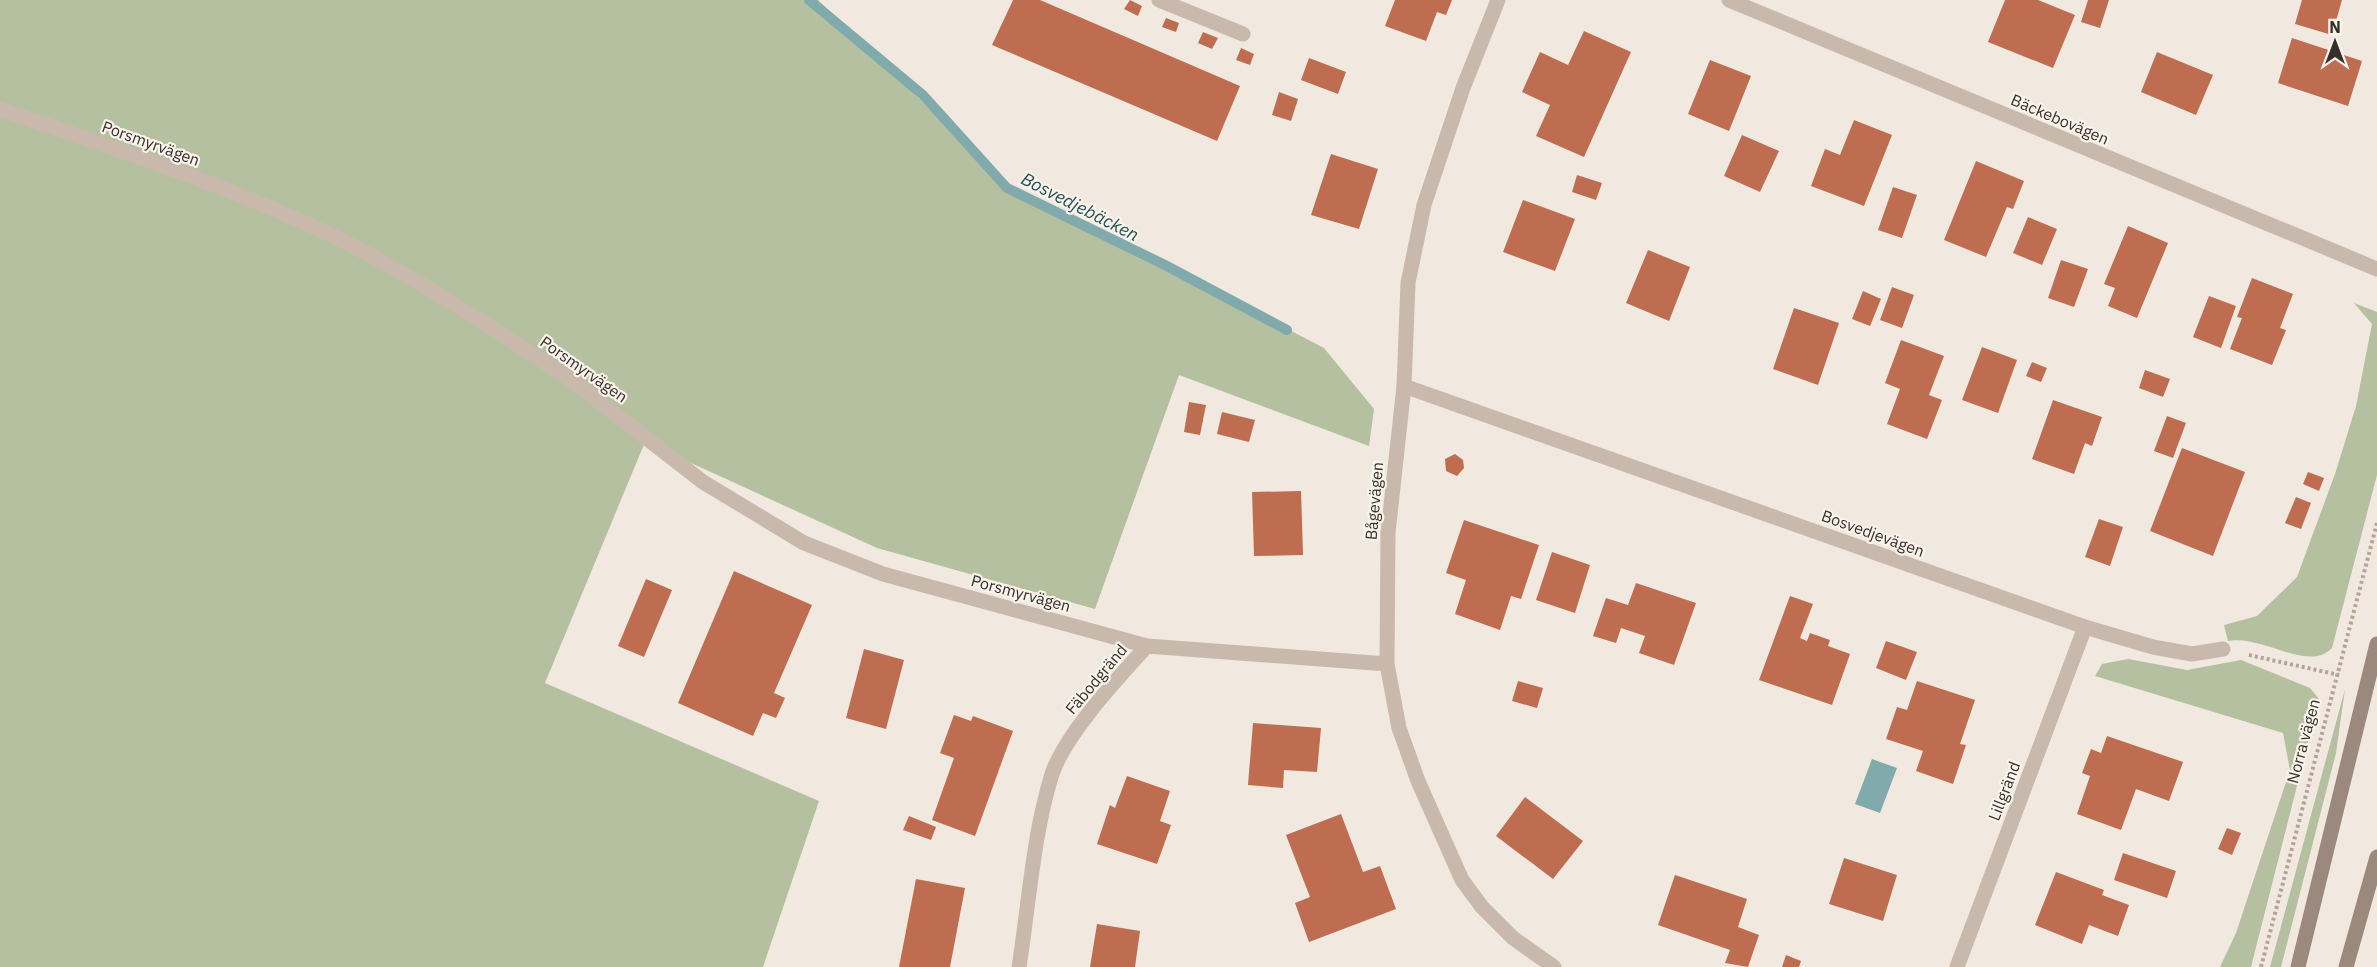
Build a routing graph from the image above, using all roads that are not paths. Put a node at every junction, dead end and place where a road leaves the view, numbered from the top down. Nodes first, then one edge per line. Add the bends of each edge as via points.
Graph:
1 (1159, 0) edge
2 (1498, 0) edge
3 (1729, 0) edge
4 (1243, 34) dead end
5 (0, 110) edge
6 (2377, 269) edge
7 (1404, 386) junction
8 (2085, 627) junction
9 (2377, 644) edge
10 (1147, 646) junction
11 (2223, 649) road end
12 (1386, 664) junction
13 (2377, 856) edge
14 (1019, 967) edge
15 (1554, 967) edge
16 (1957, 967) edge
17 (2298, 967) edge
18 (2346, 967) edge

1 - 4 street
2 - 7 street, Bågevägen via 1463,87 1424,205 1408,283
3 - 6 street, Bäckebovägen
5 - 10 street, Porsmyrvägen via 176,169 331,236 437,293 574,382 703,482 804,543 883,574
7 - 8 street, Bosvedjevägen
7 - 12 street, Bågevägen via 1388,533
8 - 11 street, Bosvedjevägen via 2192,654
8 - 16 street, Lillgränd
9 - 17 main road
10 - 12 street, Fäbodgränd
10 - 14 street, Fäbodgränd via 1080,725 1053,772 1039,834
12 - 15 street, Bågevägen via 1399,728 1462,880 1513,938
13 - 18 main road

